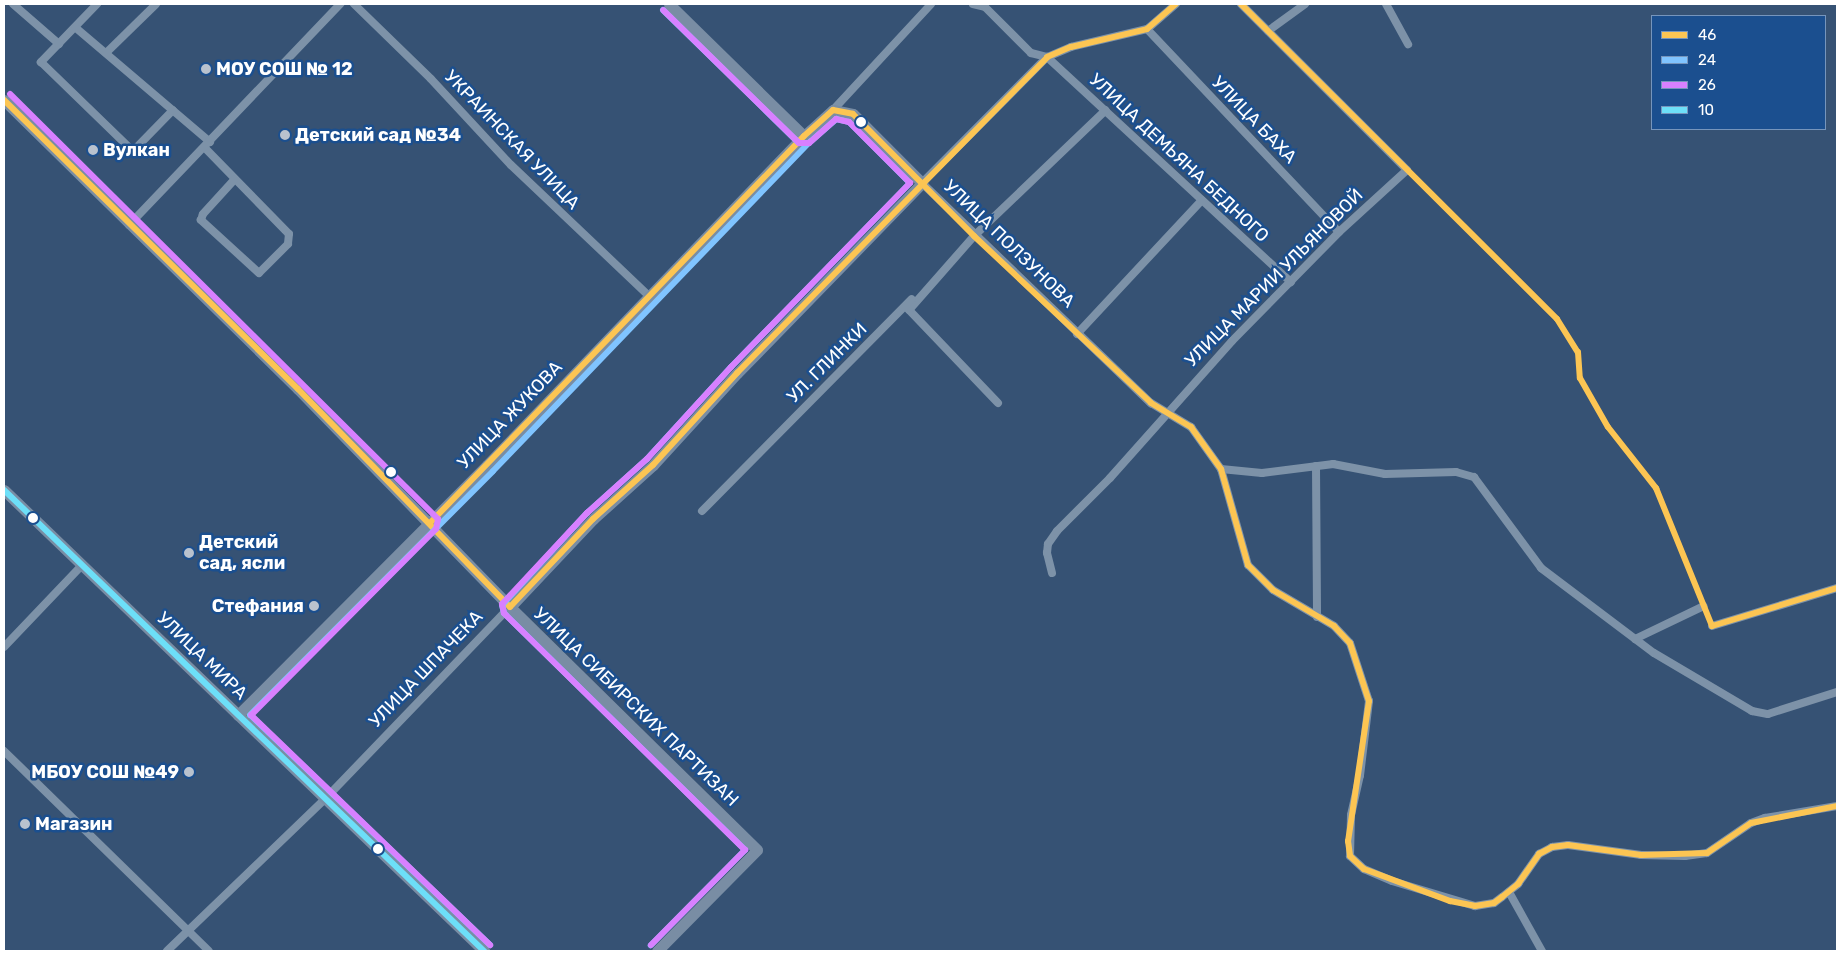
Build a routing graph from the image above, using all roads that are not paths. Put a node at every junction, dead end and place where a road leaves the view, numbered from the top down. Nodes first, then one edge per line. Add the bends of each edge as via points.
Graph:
1 (13, 4) edge
2 (97, 4) edge
3 (156, 4) edge
4 (340, 4) edge
5 (354, 4) edge
6 (669, 4) edge
7 (931, 4) edge
8 (973, 4) edge
9 (1176, 4) edge
10 (1241, 4) edge
11 (1305, 4) edge
12 (1386, 4) edge
13 (76, 28) junction
14 (1147, 30) junction
15 (1268, 31) junction
16 (59, 44) junction
17 (1408, 44) dead end
18 (106, 53) junction
19 (1047, 57) junction
20 (4, 100) edge
21 (173, 110) junction
22 (833, 110) junction
23 (1106, 110) junction
24 (804, 136) junction
25 (208, 145) junction
26 (234, 180) junction
27 (922, 184) junction
28 (1202, 200) junction
29 (129, 225) junction
30 (1339, 232) junction
31 (974, 236) junction
32 (1291, 282) junction
33 (649, 296) junction
34 (1077, 334) junction
35 (998, 402) dead end
36 (1167, 413) junction
37 (1316, 466) junction
38 (1221, 469) junction
39 (4, 490) edge
40 (702, 511) dead end
41 (430, 523) junction
42 (82, 565) junction
43 (1052, 573) dead end
44 (1837, 588) edge
45 (1704, 606) dead end
46 (510, 607) junction
47 (1317, 617) junction
48 (1712, 626) dead end
49 (1635, 639) junction
50 (4, 648) edge
51 (1837, 692) edge
52 (238, 715) junction
53 (4, 751) edge
54 (325, 799) junction
55 (1837, 806) edge
56 (1509, 892) junction
57 (187, 931) junction
58 (167, 951) edge
59 (209, 951) edge
60 (484, 951) edge
61 (657, 951) edge
62 (1542, 951) edge

1 - 16 street
2 - 13 street
3 - 18 street
4 - 25 street
5 - 33 street, УКРАИНСКАЯ УЛИЦА via 518,171
6 - 24 street
7 - 22 street
8 - 19 street, УЛИЦА ДЕМЬЯНА БЕДНОГО via 985,7 1031,53
9 - 14 street, УЛИЦА ШПАЧЕКА
10 - 15 street
11 - 15 street
12 - 17 street
13 - 16 street
13 - 18 street
14 - 19 street, УЛИЦА ШПАЧЕКА via 1071,47
14 - 30 street, УЛИЦА БАХА
15 - 30 street, УЛИЦА МАРИИ УЛЬЯНОВОЙ via 1407,170
16 - 21 street via 40,62 133,151
18 - 21 street
19 - 23 street, УЛИЦА ДЕМЬЯНА БЕДНОГО
19 - 27 street, УЛИЦА ШПАЧЕКА
20 - 29 street, УЛИЦА СИБИРСКИХ ПАРТИЗАН
21 - 25 street
22 - 24 street
22 - 27 street, УЛИЦА ПОЛЗУНОВА via 853,114
23 - 28 street, УЛИЦА ДЕМЬЯНА БЕДНОГО
23 - 31 street
24 - 33 street, УЛИЦА ЖУКОВА
25 - 26 street
25 - 29 street
26 - 26 street via 289,234 288,244 259,273 201,220 202,214
27 - 31 street, УЛИЦА ПОЛЗУНОВА
27 - 46 street, УЛИЦА ШПАЧЕКА via 737,372 653,465 592,520
28 - 32 street, УЛИЦА ДЕМЬЯНА БЕДНОГО
28 - 34 street
29 - 41 street, УЛИЦА СИБИРСКИХ ПАРТИЗАН
30 - 32 street, УЛИЦА МАРИИ УЛЬЯНОВОЙ
31 - 34 street, УЛИЦА ПОЛЗУНОВА
31 - 35 street via 909,310
31 - 40 street, УЛ. ГЛИНКИ
32 - 36 street, УЛИЦА МАРИИ УЛЬЯНОВОЙ
33 - 41 street, УЛИЦА ЖУКОВА
34 - 36 street, УЛИЦА ПОЛЗУНОВА via 1151,403
36 - 38 street, УЛИЦА ПОЛЗУНОВА via 1190,427
36 - 43 street, УЛИЦА МАРИИ УЛЬЯНОВОЙ via 1053,538 1047,553
37 - 38 street via 1262,474
37 - 47 street
37 - 49 street via 1333,464 1385,474 1456,472 1474,477 1541,568
38 - 47 street via 1248,565 1273,590
39 - 42 street, УЛИЦА МИРА
41 - 46 street, УЛИЦА СИБИРСКИХ ПАРТИЗАН
41 - 52 street, УЛИЦА ЖУКОВА
42 - 50 street
42 - 52 street, УЛИЦА МИРА
44 - 48 street
45 - 49 street
46 - 54 street, УЛИЦА ШПАЧЕКА
46 - 61 street, УЛИЦА СИБИРСКИХ ПАРТИЗАН via 757,850
47 - 56 street via 1334,626 1350,644 1369,701 1360,775 1351,815 1350,856 1364,869 1450,901 1475,906 1494,904
49 - 51 street via 1733,697 1752,712 1768,714
52 - 54 street, УЛИЦА МИРА
53 - 57 street
54 - 57 street, УЛИЦА ШПАЧЕКА
54 - 60 street, УЛИЦА МИРА
55 - 56 street via 1764,818 1751,823 1707,853 1642,855 1568,845 1552,847 1539,854
56 - 62 street
57 - 58 street, УЛИЦА ШПАЧЕКА
57 - 59 street

